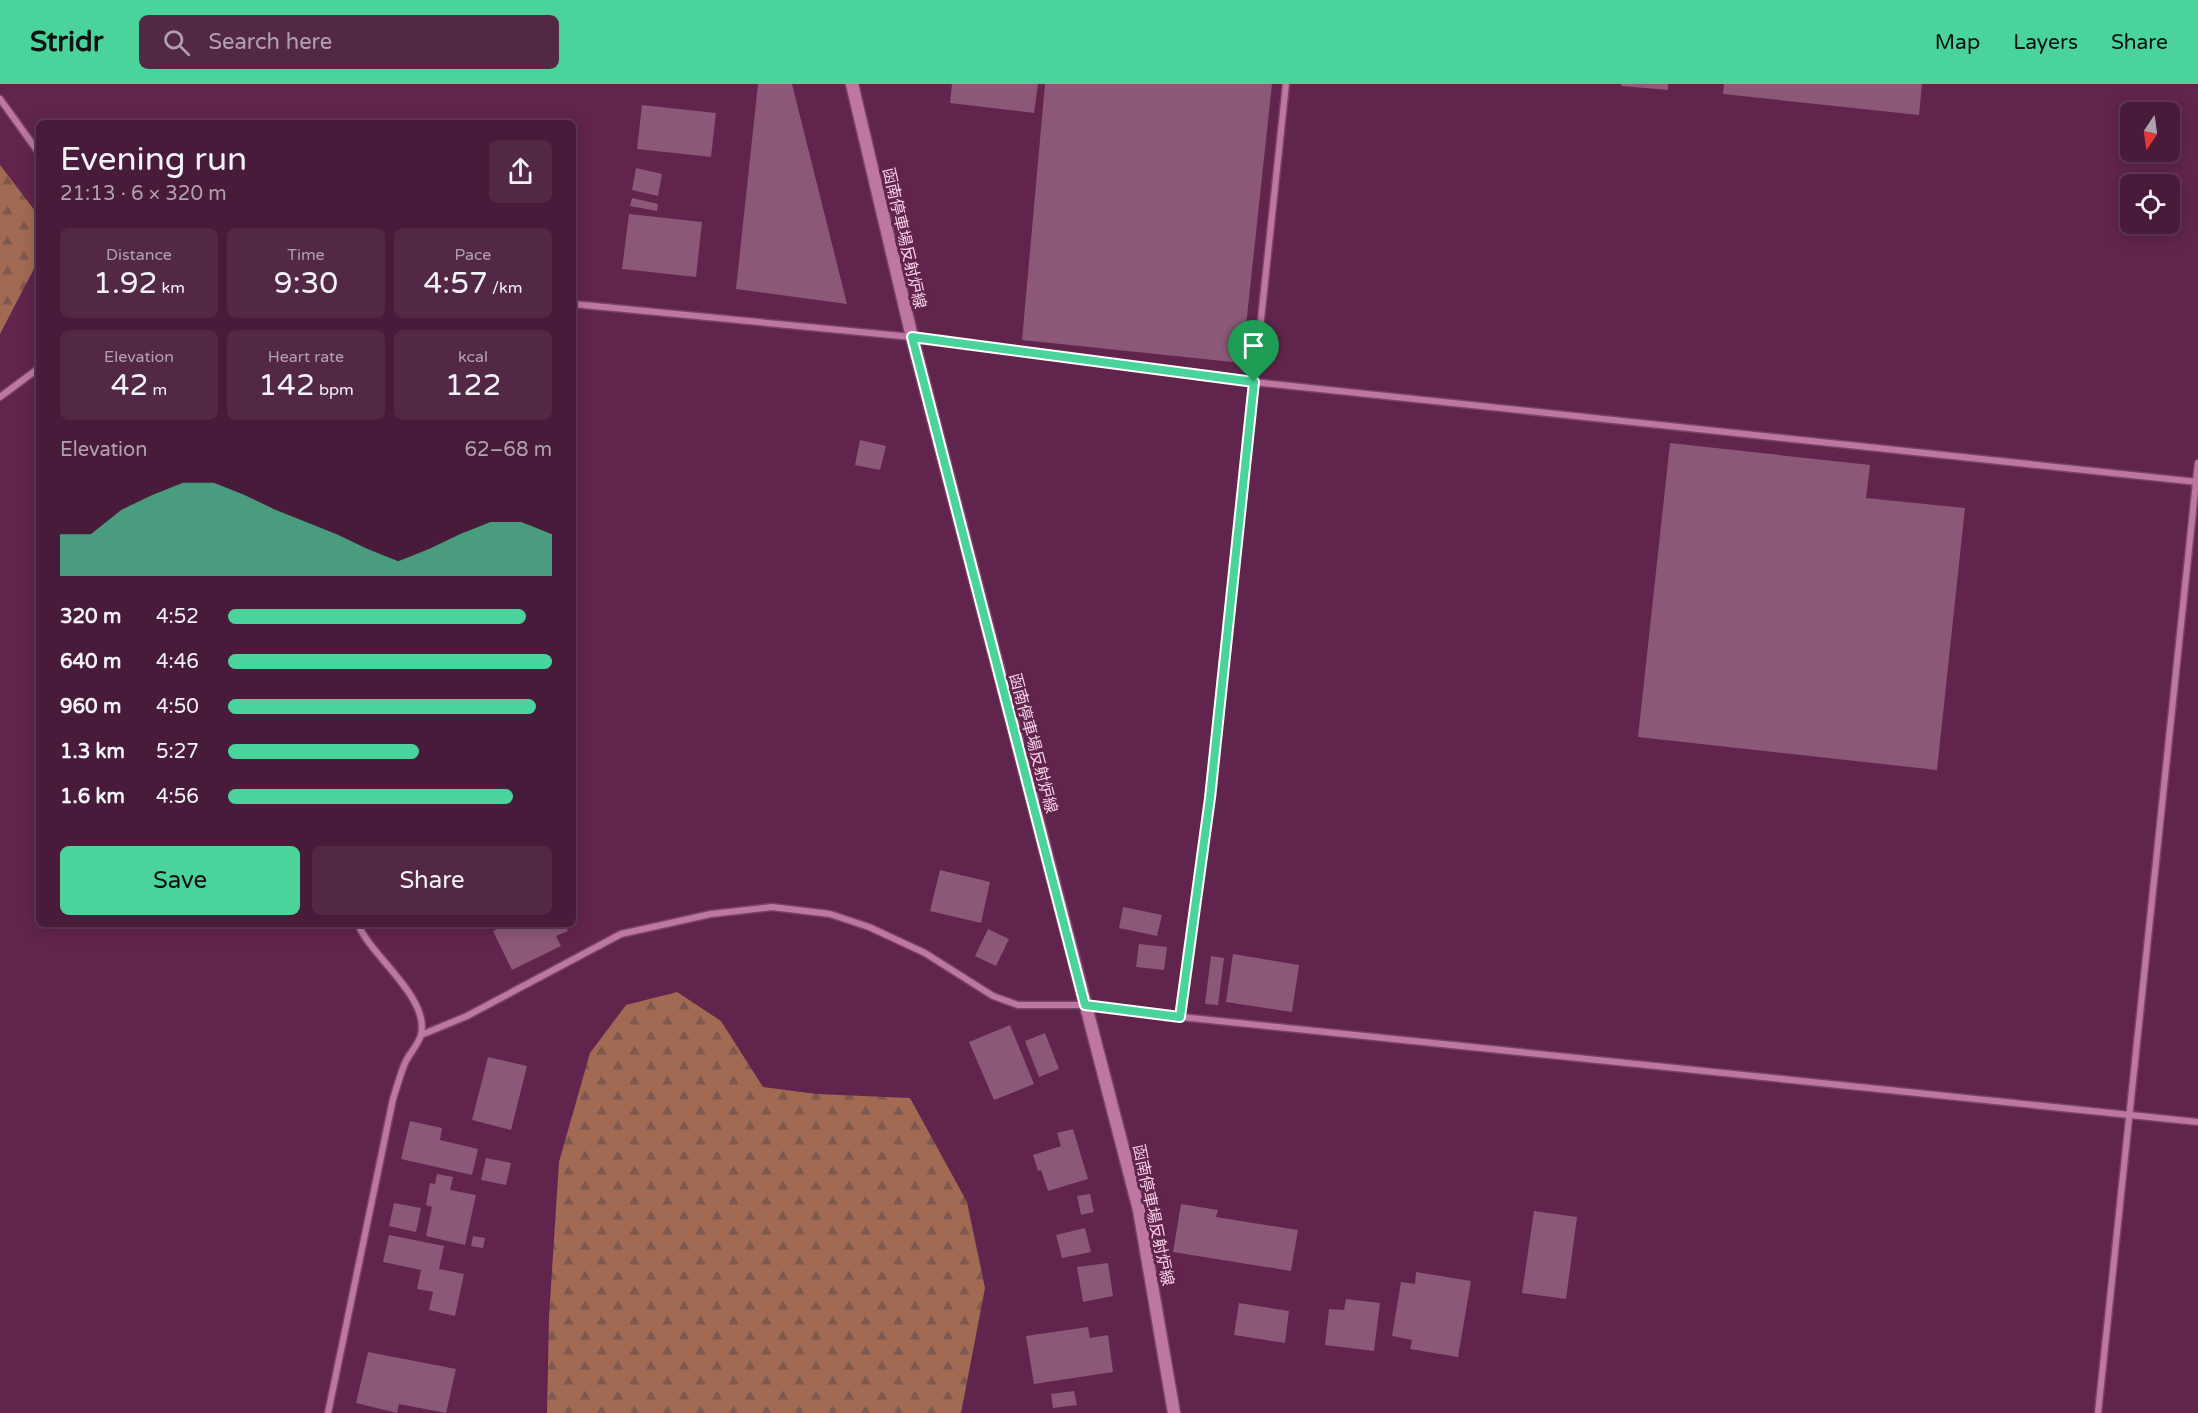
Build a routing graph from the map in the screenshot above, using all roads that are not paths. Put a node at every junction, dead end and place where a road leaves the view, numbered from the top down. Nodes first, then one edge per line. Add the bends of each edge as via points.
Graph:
1 (852, 84) edge
2 (1286, 84) edge
3 (0, 99) edge
4 (36, 149) edge
5 (576, 304) edge
6 (912, 337) junction
7 (36, 370) edge
8 (1254, 382) junction
9 (0, 397) edge
10 (2198, 463) edge
11 (2197, 482) edge
12 (359, 927) edge
13 (1085, 1005) junction
14 (1180, 1017) junction
15 (421, 1035) junction
16 (2128, 1115) junction
17 (2198, 1122) edge
18 (328, 1413) edge
19 (1174, 1413) edge
20 (2098, 1413) edge

1 - 6 main road, 函南停車場反射炉線
2 - 8 street
3 - 4 street
5 - 6 street
6 - 8 street
6 - 13 main road, 函南停車場反射炉線
7 - 9 street
8 - 11 street
8 - 14 street via 1210,798
10 - 11 street
11 - 16 street
12 - 15 street via 420,1011
13 - 14 street
13 - 15 street via 1018,1005 1003,1001 925,953 869,927 830,914 772,907 711,914 621,934 467,1017
13 - 19 main road, 函南停車場反射炉線 via 1139,1210
14 - 16 street
15 - 18 street via 405,1064 393,1099
16 - 17 street
16 - 20 street

